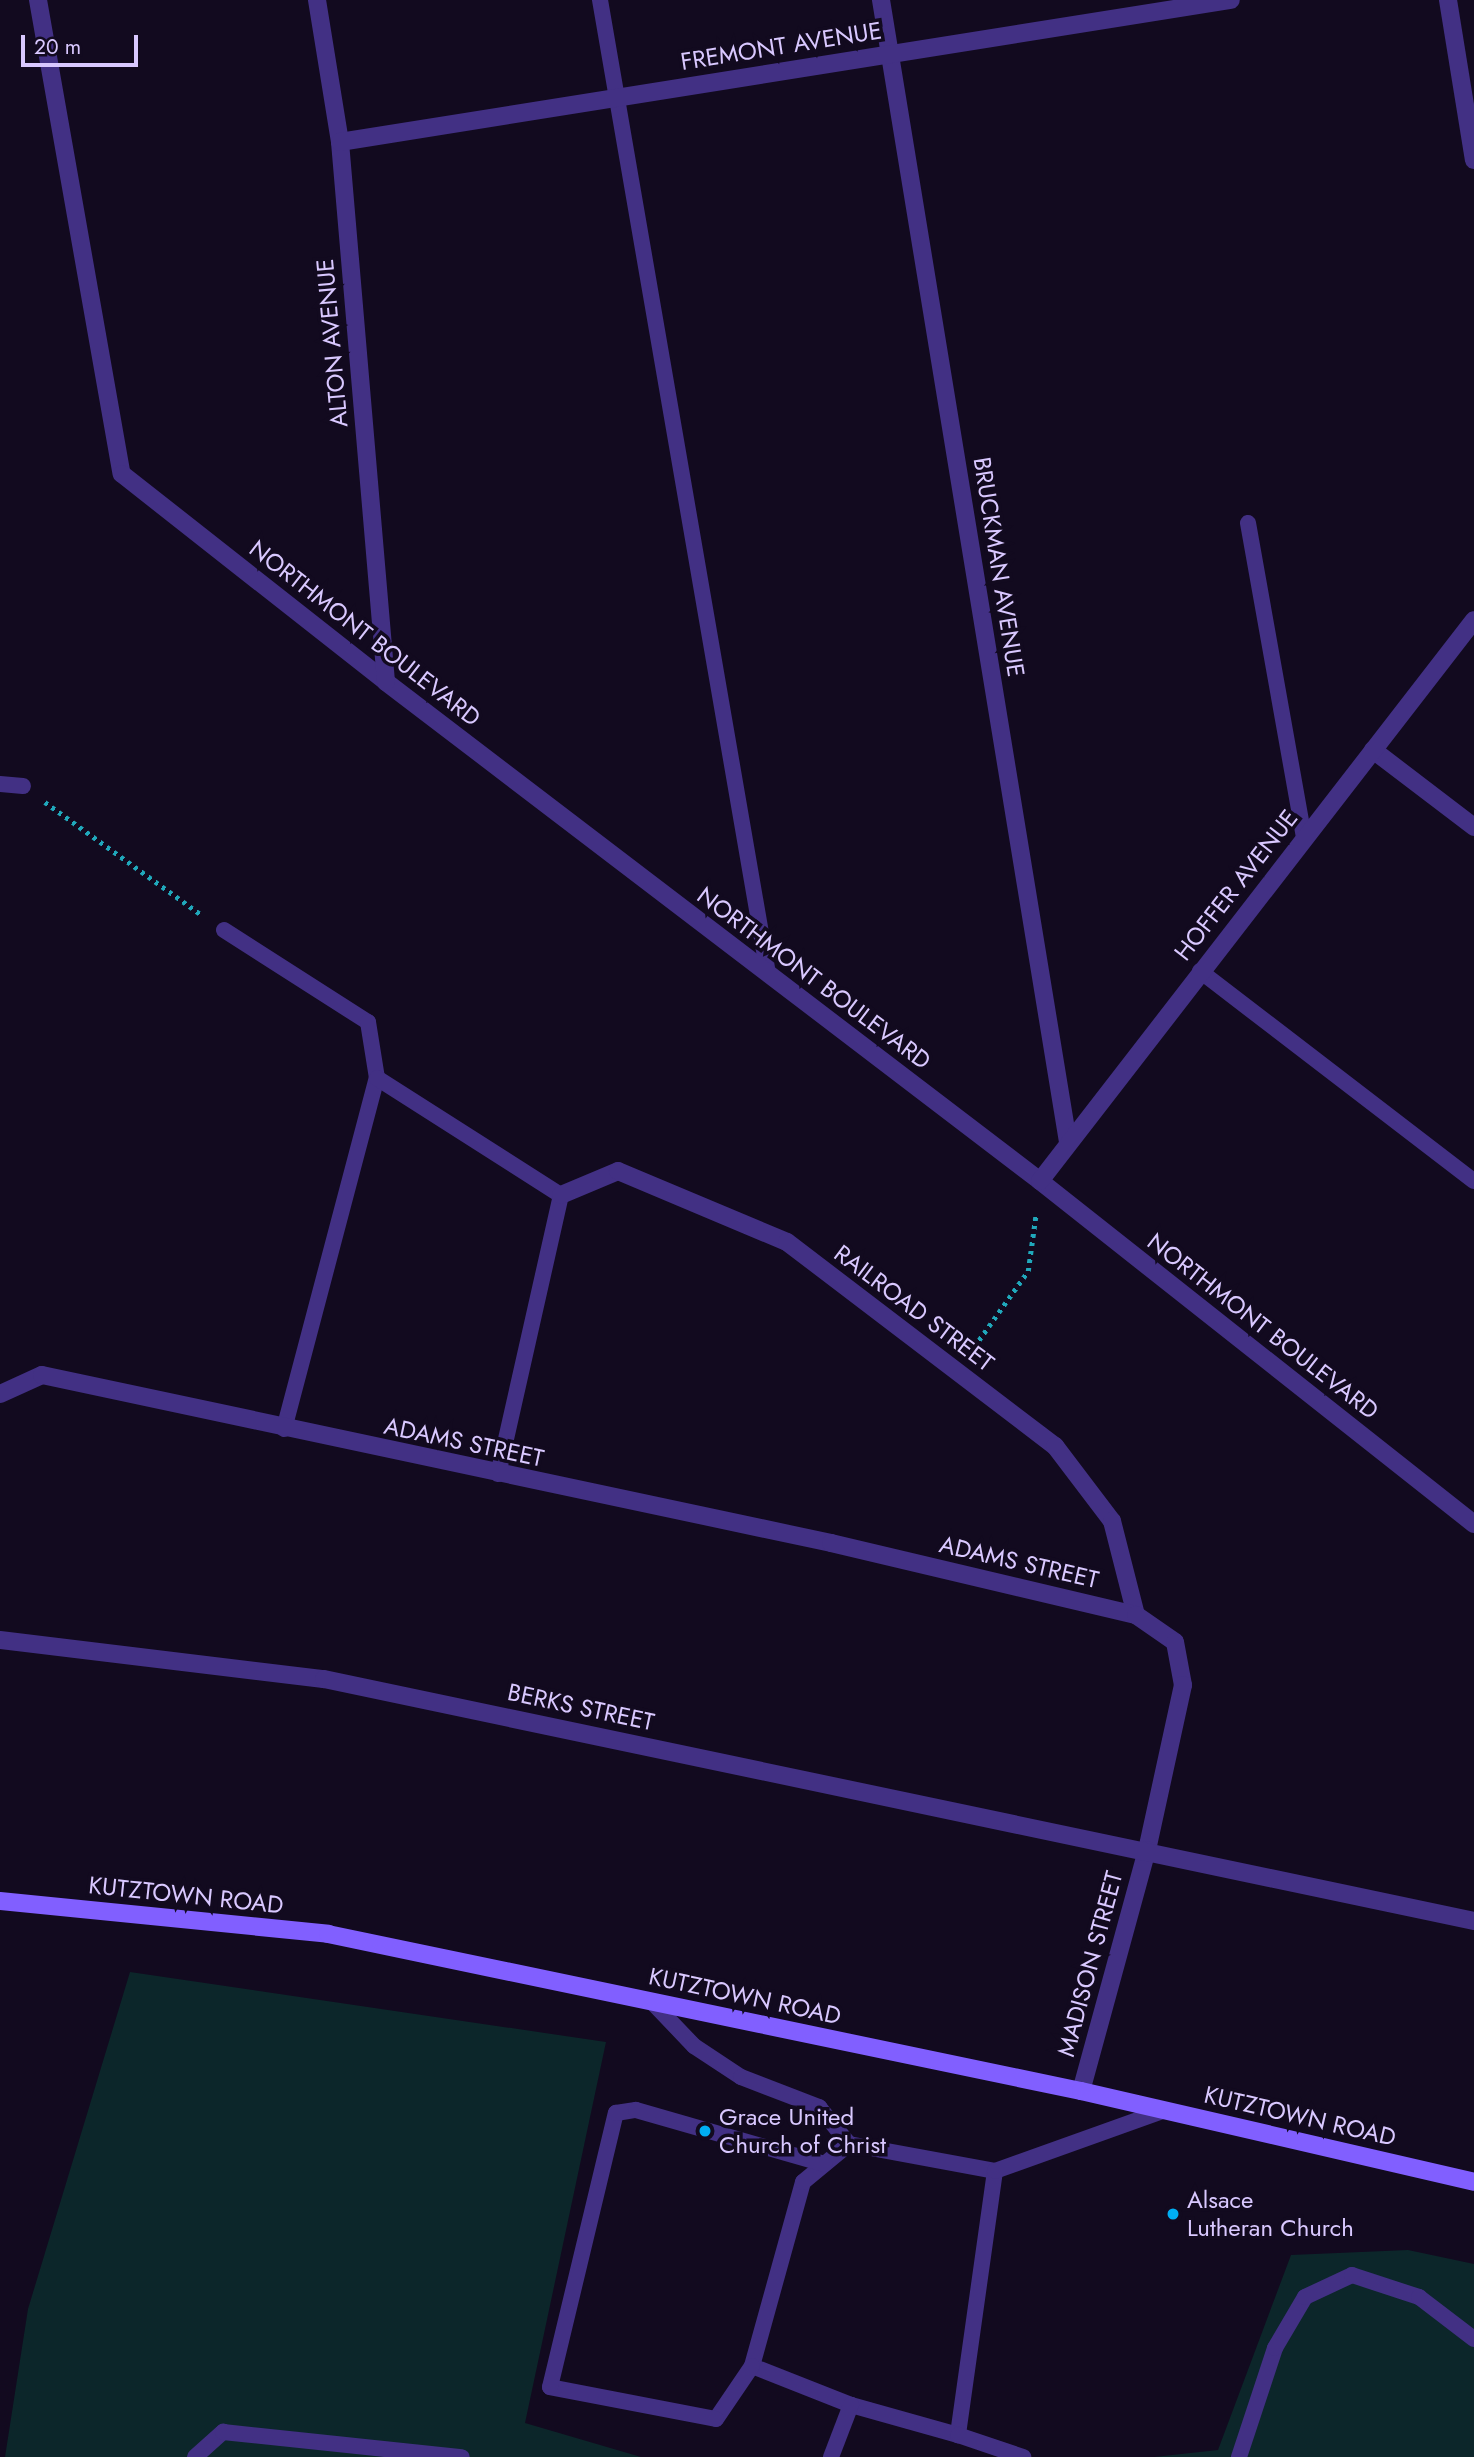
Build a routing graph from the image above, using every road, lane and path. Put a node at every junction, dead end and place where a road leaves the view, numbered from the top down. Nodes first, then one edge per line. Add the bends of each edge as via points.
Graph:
1 (38, 0) edge
2 (317, 0) edge
3 (600, 0) edge
4 (881, 0) edge
5 (1231, 0) edge
6 (1448, 0) edge
7 (1165, 5) edge
8 (890, 53) junction
9 (615, 97) junction
10 (340, 142) junction
11 (1474, 160) edge
12 (1248, 523) dead end
13 (1474, 620) edge
14 (386, 682) junction
15 (1373, 750) junction
16 (0, 784) edge
17 (23, 786) joint
18 (1474, 827) edge
19 (1304, 837) junction
20 (224, 930) joint
21 (1200, 971) junction
22 (768, 974) junction
23 (377, 1078) junction
24 (1068, 1142) junction
25 (1040, 1181) junction
26 (1474, 1181) edge
27 (561, 1195) junction
28 (956, 1371) junction
29 (0, 1394) edge
30 (284, 1429) junction
31 (498, 1474) junction
32 (1474, 1524) edge
33 (1136, 1615) junction
34 (0, 1640) edge
35 (1147, 1850) junction
36 (0, 1901) edge
37 (1474, 1921) edge
38 (652, 2002) junction
39 (1081, 2091) junction
40 (1166, 2110) junction
41 (849, 2144) junction
42 (824, 2164) junction
43 (995, 2171) junction
44 (1474, 2182) edge
45 (1474, 2339) edge
46 (752, 2366) junction
47 (851, 2405) junction
48 (958, 2435) junction
49 (195, 2457) edge
50 (463, 2457) edge
51 (831, 2457) edge
52 (1023, 2457) edge
53 (1239, 2457) edge

1 - 14 street, NORTHMONT BOULEVARD via 122,474
2 - 10 street, ALTON AVENUE
3 - 9 lane
4 - 8 street, BRUCKMAN AVENUE
5 - 7 street, FREMONT AVENUE
6 - 11 street
7 - 8 street, FREMONT AVENUE
8 - 9 street, FREMONT AVENUE
8 - 24 street, BRUCKMAN AVENUE
9 - 10 street, FREMONT AVENUE
9 - 22 lane
10 - 14 street, ALTON AVENUE
12 - 19 lane
13 - 15 street, HOFFER AVENUE
14 - 22 street, NORTHMONT BOULEVARD
15 - 18 street
15 - 19 street, HOFFER AVENUE
16 - 17 lane
17 - 20 path
19 - 21 street, HOFFER AVENUE
20 - 23 lane via 368,1022
21 - 24 street, HOFFER AVENUE
21 - 26 lane
22 - 25 street, NORTHMONT BOULEVARD
23 - 27 lane
23 - 30 lane
24 - 25 street, HOFFER AVENUE
25 - 28 path via 1028,1272
25 - 32 street, NORTHMONT BOULEVARD
27 - 28 street, RAILROAD STREET via 618,1171 787,1242
27 - 31 lane
28 - 33 street, RAILROAD STREET via 1055,1446 1112,1521
29 - 30 street, ADAMS STREET via 42,1375
30 - 31 street, ADAMS STREET
31 - 33 street, ADAMS STREET via 831,1543
33 - 35 street, ADAMS STREET via 1175,1642 1183,1685
34 - 35 street, BERKS STREET via 324,1679
35 - 37 street
35 - 39 street, MADISON STREET
36 - 38 main road, KUTZTOWN ROAD via 328,1934
38 - 39 main road, KUTZTOWN ROAD
38 - 41 lane via 694,2046 741,2077 818,2107
39 - 40 main road, KUTZTOWN ROAD
40 - 43 lane
40 - 44 main road, KUTZTOWN ROAD
41 - 42 lane
41 - 43 lane
42 - 46 lane via 803,2182
42 - 46 lane via 636,2110 616,2113 550,2387 716,2419
43 - 48 lane
45 - 53 lane via 1419,2297 1352,2275 1305,2297 1275,2348
46 - 47 lane
47 - 48 lane
47 - 51 lane
48 - 52 lane
49 - 50 lane via 223,2432

